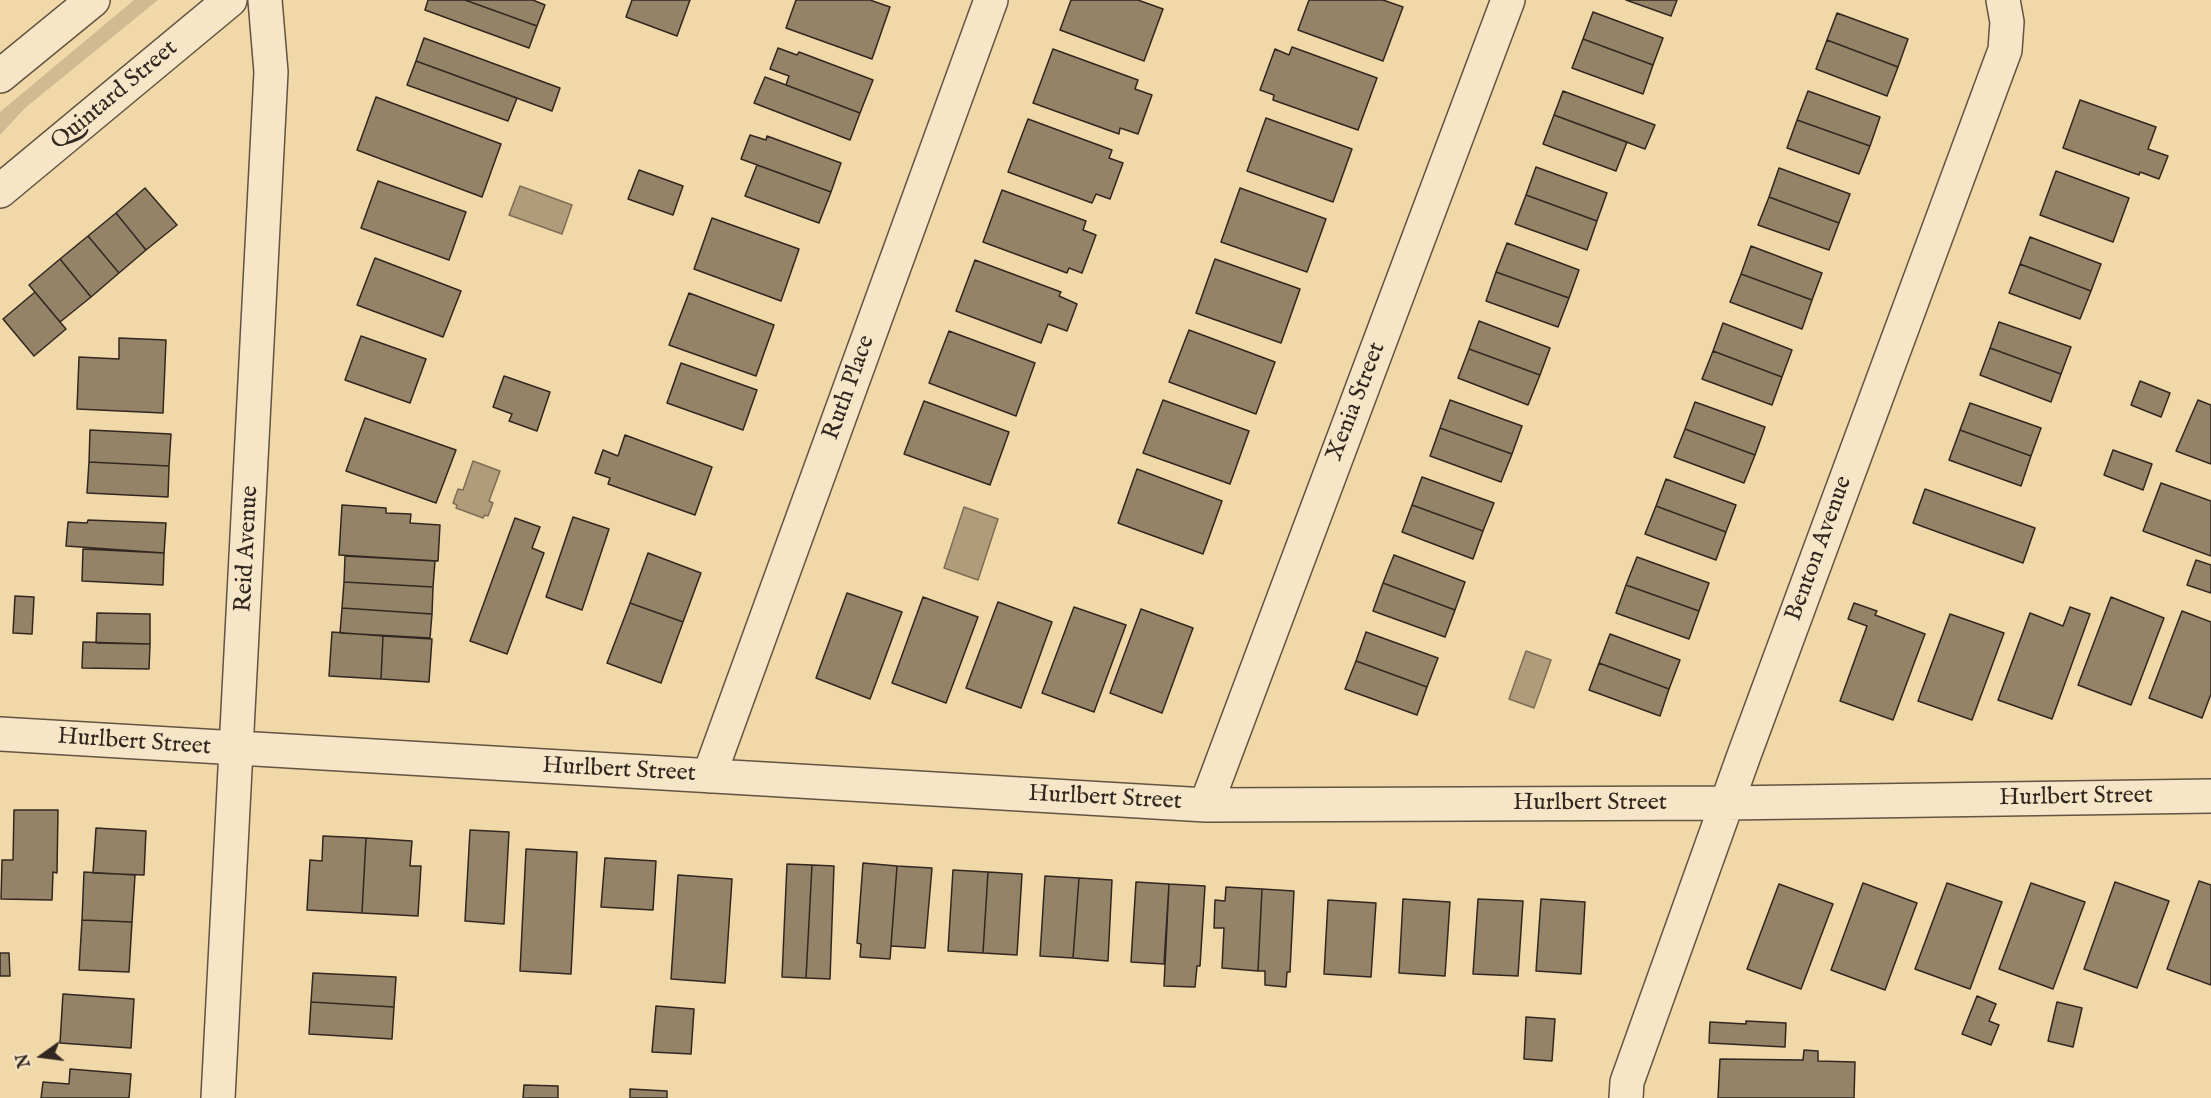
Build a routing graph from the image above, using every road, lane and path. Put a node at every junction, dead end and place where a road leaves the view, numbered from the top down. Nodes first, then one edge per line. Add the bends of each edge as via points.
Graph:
1 (93, 0) edge
2 (230, 0) edge
3 (265, 0) edge
4 (991, 0) edge
5 (1508, 0) edge
6 (2003, 0) edge
7 (0, 76) edge
8 (0, 191) edge
9 (0, 734) edge
10 (238, 750) junction
11 (709, 776) junction
12 (2211, 796) edge
13 (1727, 803) junction
14 (1206, 805) junction
15 (218, 1098) edge
16 (1626, 1098) edge

1 - 7 street
2 - 8 street, Quintard Street
3 - 10 street, Reid Avenue via 271,72
4 - 11 street, Ruth Place
5 - 14 street, Xenia Street
6 - 13 street, Benton Avenue via 2007,22 2005,50
9 - 10 street, Hurlbert Street
10 - 11 street, Hurlbert Street
10 - 15 street, Reid Avenue
11 - 14 street, Hurlbert Street
12 - 13 street, Hurlbert Street
13 - 14 street, Hurlbert Street
13 - 16 street, Benton Avenue via 1627,1082

